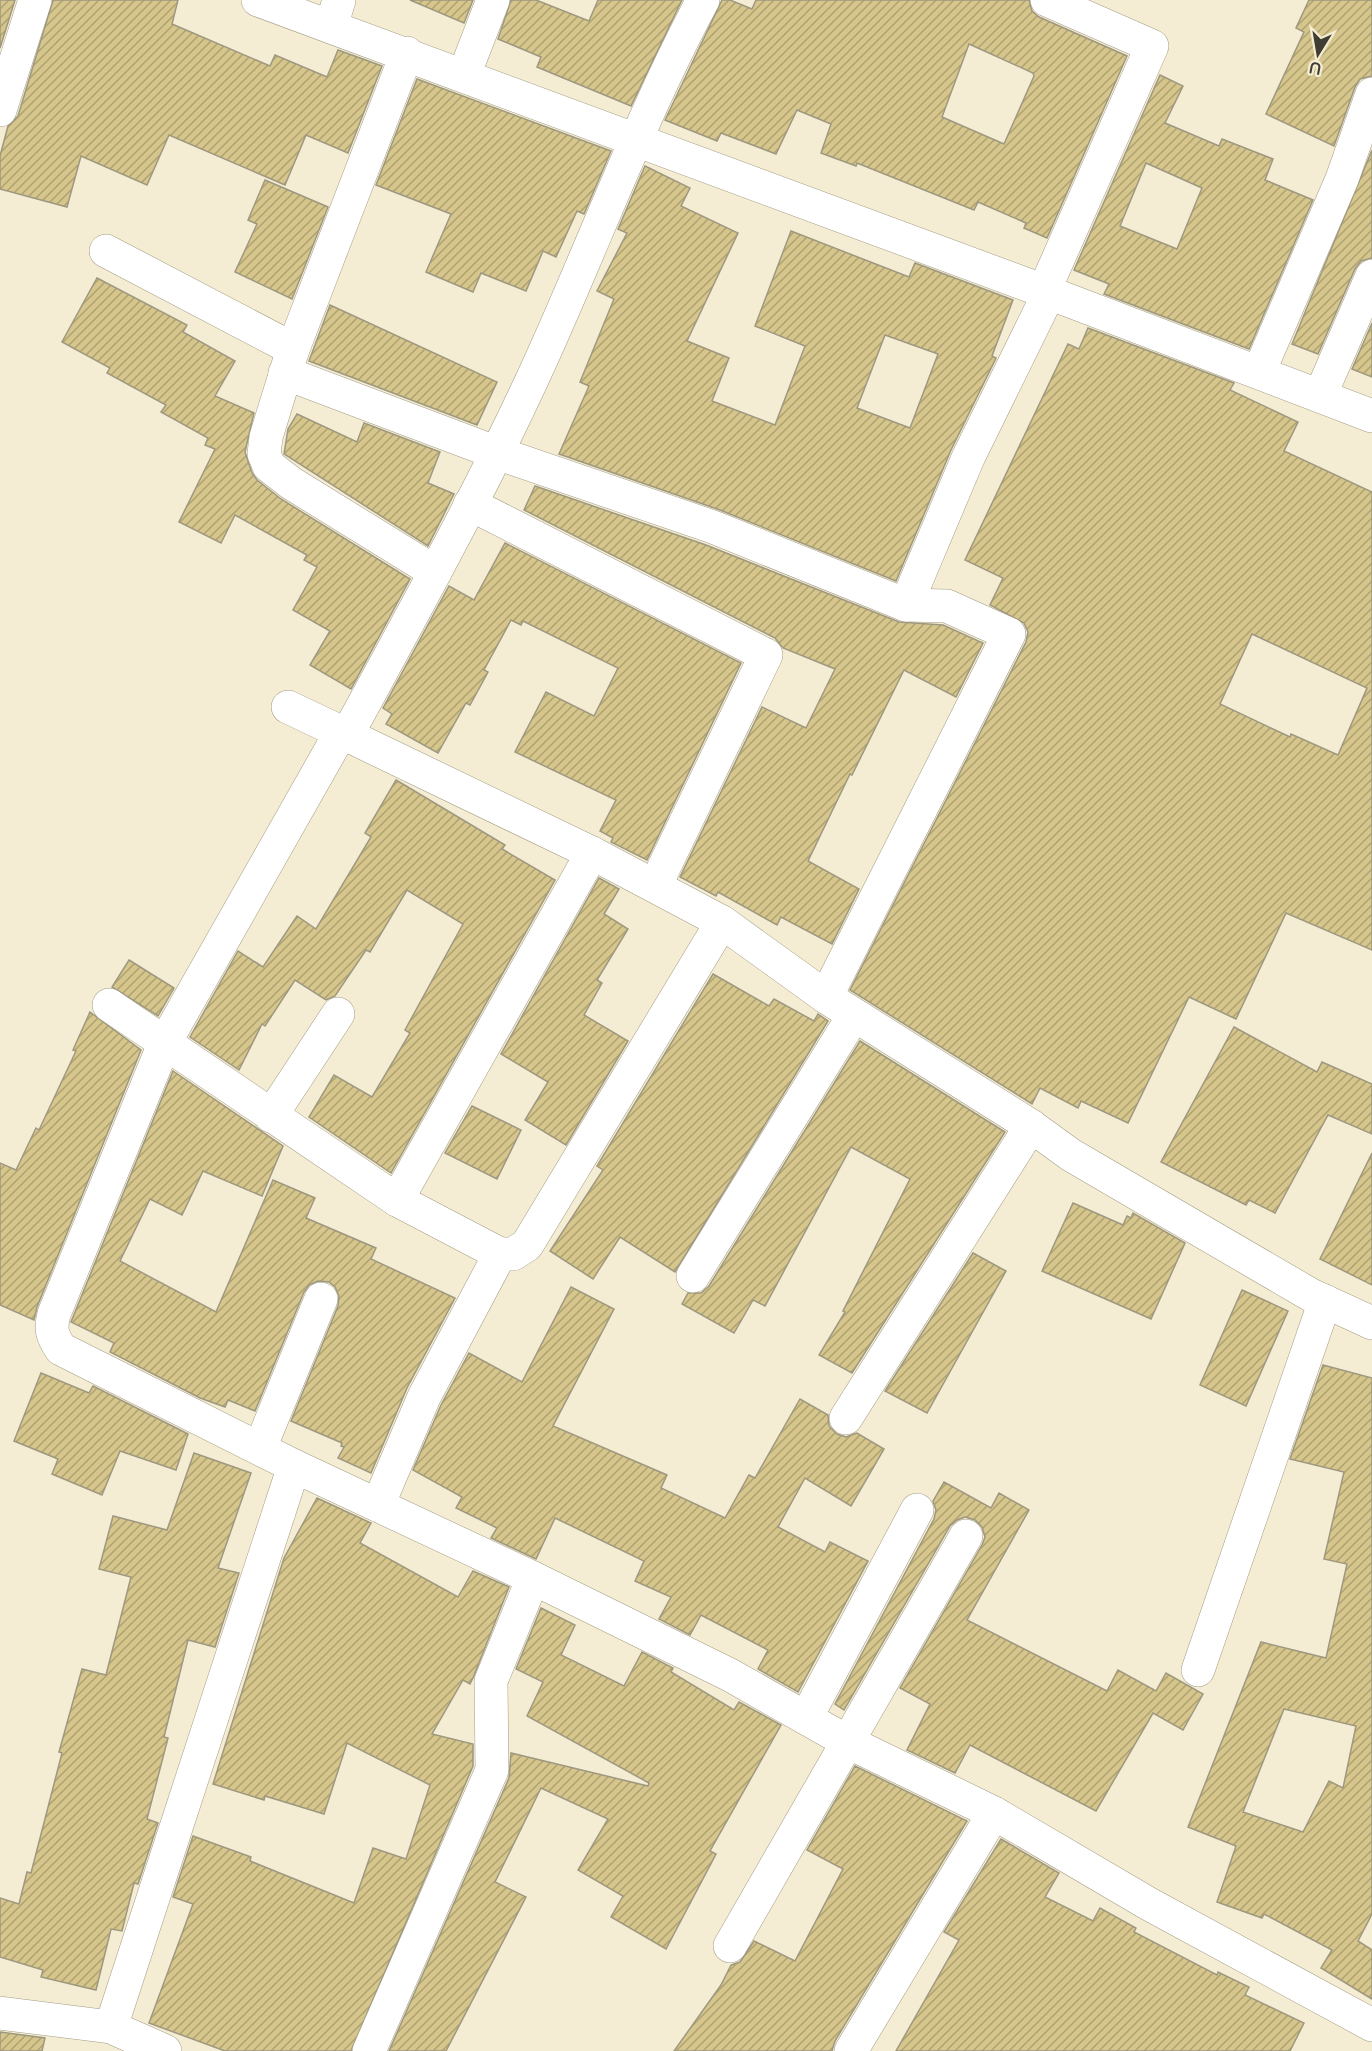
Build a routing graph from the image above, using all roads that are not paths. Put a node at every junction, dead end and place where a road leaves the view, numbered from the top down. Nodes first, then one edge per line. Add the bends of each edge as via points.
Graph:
1 (35, 0) edge
2 (258, 0) edge
3 (493, 0) edge
4 (703, 0) edge
5 (1047, 0) edge
6 (335, 13) edge
7 (407, 53) junction
8 (464, 75) junction
9 (1372, 94) edge
10 (0, 110) edge
11 (636, 141) junction
12 (106, 251) dead end
13 (1372, 276) edge
14 (1047, 292) junction
15 (289, 361) junction
16 (1259, 372) junction
17 (1320, 396) junction
18 (1372, 416) edge
19 (497, 453) junction
20 (470, 504) junction
21 (435, 572) junction
22 (906, 605) junction
23 (288, 707) dead end
24 (344, 734) junction
25 (592, 853) junction
26 (655, 886) junction
27 (722, 922) junction
28 (826, 997) junction
29 (109, 1005) dead end
30 (338, 1014) dead end
31 (854, 1015) junction
32 (164, 1044) junction
33 (271, 1116) junction
34 (1031, 1126) junction
35 (397, 1200) junction
36 (500, 1254) junction
37 (693, 1276) dead end
38 (321, 1299) dead end
39 (1325, 1301) junction
40 (1372, 1323) edge
41 (846, 1419) dead end
42 (260, 1448) junction
43 (294, 1466) junction
44 (378, 1505) junction
45 (917, 1510) dead end
46 (966, 1536) dead end
47 (533, 1578) junction
48 (1198, 1670) dead end
49 (806, 1718) junction
50 (848, 1742) junction
51 (994, 1813) junction
52 (730, 1946) dead end
53 (0, 2013) edge
54 (1372, 2025) edge
55 (111, 2027) junction
56 (165, 2051) edge
57 (369, 2051) edge
58 (851, 2051) edge

1 - 10 street
2 - 6 street
3 - 8 street
4 - 11 street
5 - 14 street via 1152,46
6 - 7 street
7 - 8 street
7 - 15 street
8 - 11 street
9 - 16 street via 1342,179
11 - 14 street
11 - 19 street
12 - 15 street
13 - 17 street
14 - 16 street
14 - 22 street via 968,458
15 - 19 street
15 - 21 street via 266,437 264,454 269,466
16 - 17 street
17 - 18 street
19 - 20 street
19 - 22 street via 713,527
20 - 21 street
20 - 26 street via 766,655
21 - 24 street
22 - 28 street via 947,606 1009,634
23 - 24 street
24 - 25 street
24 - 32 street
25 - 26 street
25 - 35 street
26 - 27 street
27 - 28 street
27 - 36 street via 527,1245 513,1254
28 - 31 street
29 - 32 street
30 - 33 street
31 - 34 street
31 - 37 street
32 - 33 street
32 - 42 street via 54,1314 52,1337 61,1349
33 - 35 street
34 - 39 street via 1071,1155
34 - 41 street
35 - 36 street
36 - 44 street via 424,1397
38 - 42 street
39 - 40 street
39 - 48 street
42 - 43 street
43 - 44 street
43 - 55 street
44 - 47 street
45 - 49 street
46 - 50 street
47 - 49 street
47 - 57 street via 491,1681 492,1770
49 - 50 street
50 - 51 street
50 - 52 street
51 - 54 street via 1149,1904
51 - 58 street
53 - 55 street
55 - 56 street

